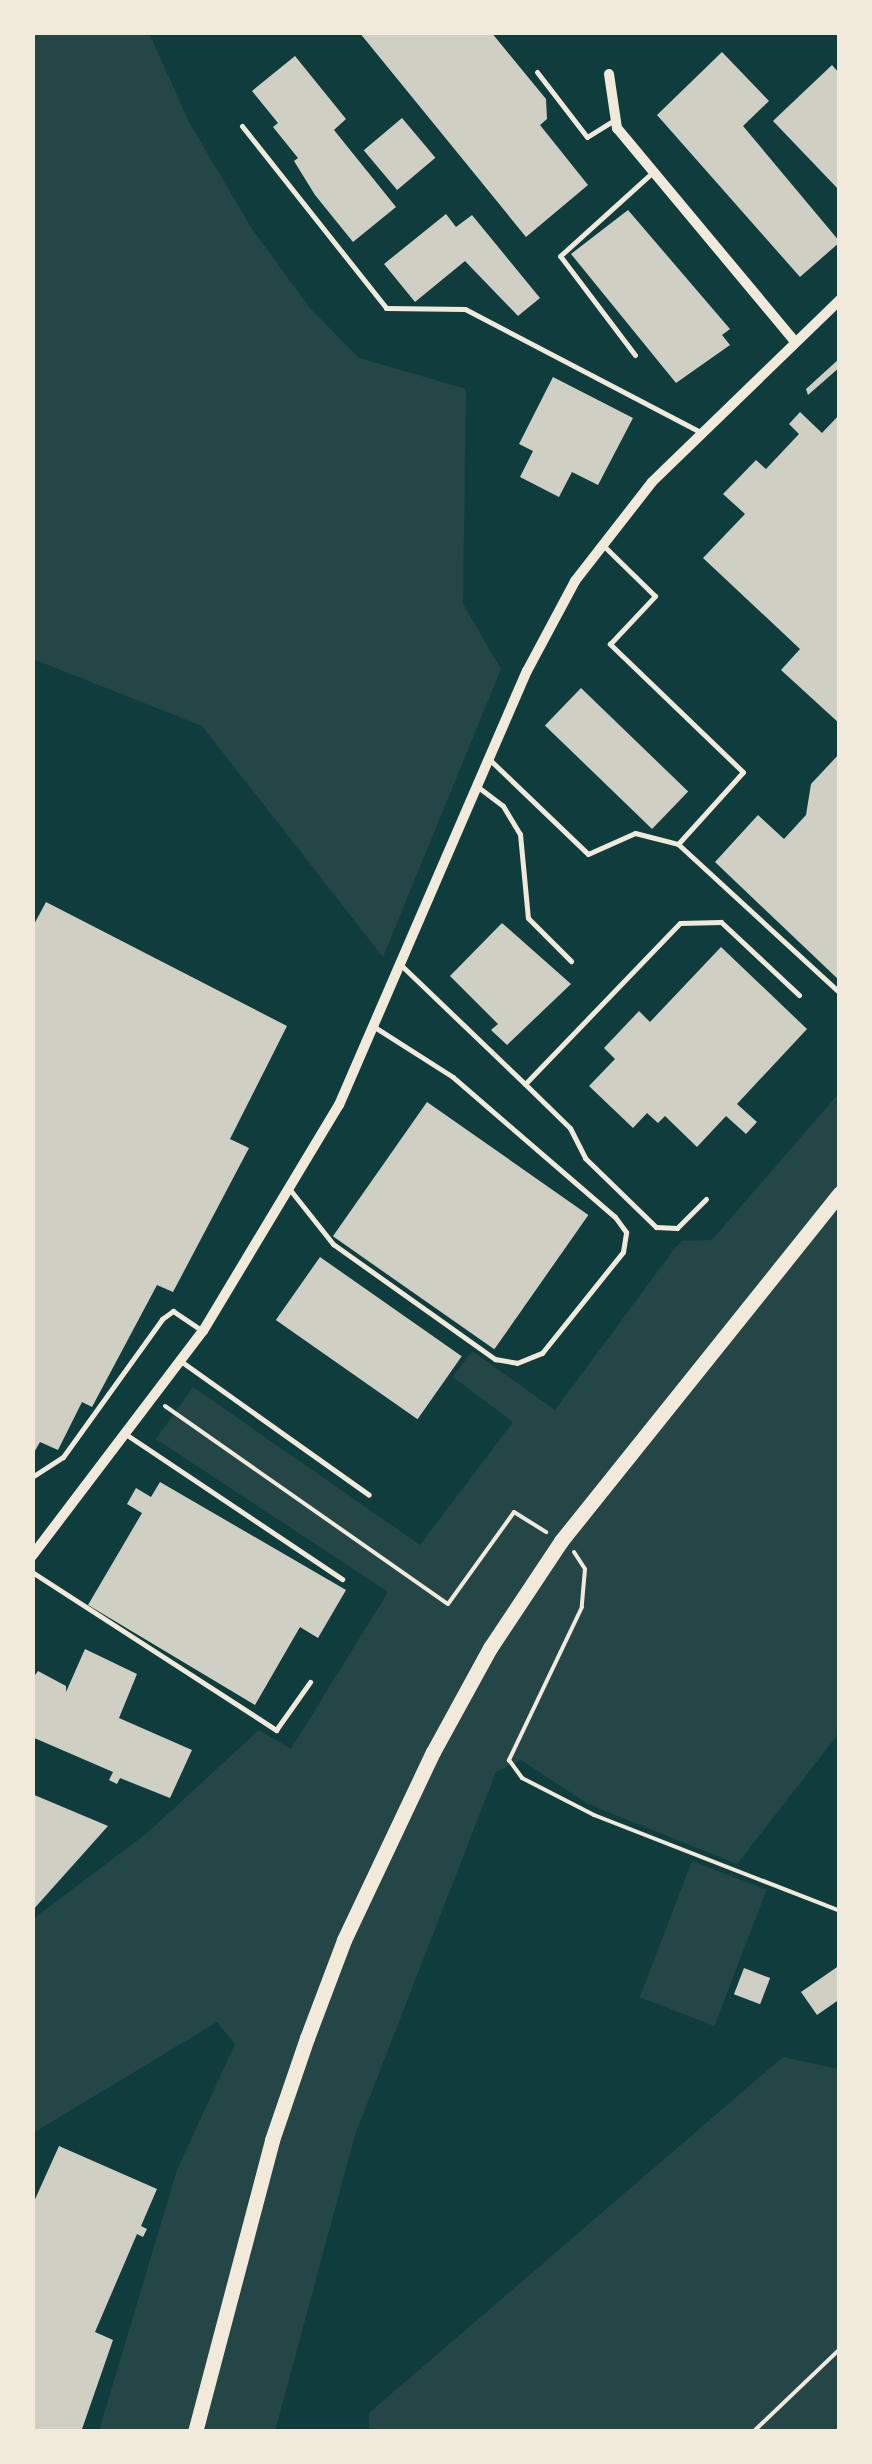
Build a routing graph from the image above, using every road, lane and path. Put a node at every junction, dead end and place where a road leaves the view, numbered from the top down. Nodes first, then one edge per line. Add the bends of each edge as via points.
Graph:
1 (536, 72) dead end
2 (609, 74) dead end
3 (614, 120) junction
4 (242, 126) dead end
5 (653, 172) junction
6 (840, 300) edge
7 (795, 342) junction
8 (635, 354) dead end
9 (700, 432) junction
10 (601, 543) junction
11 (488, 760) junction
12 (478, 788) junction
13 (678, 844) junction
14 (571, 961) dead end
15 (403, 967) junction
16 (840, 993) edge
17 (800, 995) dead end
18 (376, 1028) junction
19 (525, 1084) junction
20 (291, 1191) junction
21 (840, 1193) edge
22 (706, 1199) dead end
23 (203, 1332) junction
24 (182, 1362) junction
25 (154, 1399) junction
26 (127, 1435) junction
27 (32, 1476) edge
28 (369, 1494) dead end
29 (561, 1541) junction
30 (34, 1552) edge
31 (32, 1572) edge
32 (342, 1579) dead end
33 (310, 1682) dead end
34 (840, 1911) edge
35 (840, 2349) edge
36 (195, 2432) edge
37 (754, 2432) edge

1 - 3 lane via 587,137
2 - 3 street
3 - 5 street
4 - 9 lane via 386,308 465,309
5 - 7 street
5 - 8 lane via 560,256
6 - 7 street
7 - 9 street
9 - 10 street
10 - 11 street via 549,626
10 - 13 lane via 655,596 610,644 743,772
11 - 12 street
11 - 13 lane via 588,854 635,833
12 - 14 lane via 504,806 520,834 528,918
12 - 15 street
13 - 16 lane
15 - 18 street
15 - 19 lane
17 - 19 lane via 721,922 680,923
18 - 20 street
18 - 20 lane via 452,1077 615,1217 626,1232 623,1252 542,1353 517,1364 495,1359 333,1244
19 - 22 lane via 570,1128 585,1158 656,1226 677,1228
20 - 23 street
21 - 29 main road
23 - 24 street
23 - 27 lane via 173,1312 162,1319 62,1457
24 - 25 street
24 - 28 lane
25 - 26 street
25 - 29 path via 448,1604 514,1512
26 - 30 street
26 - 32 lane
29 - 34 path via 585,1569 582,1607 508,1760 522,1778 594,1815
29 - 36 main road via 464,1695 344,1940 272,2140
31 - 33 lane via 276,1730
35 - 37 path

